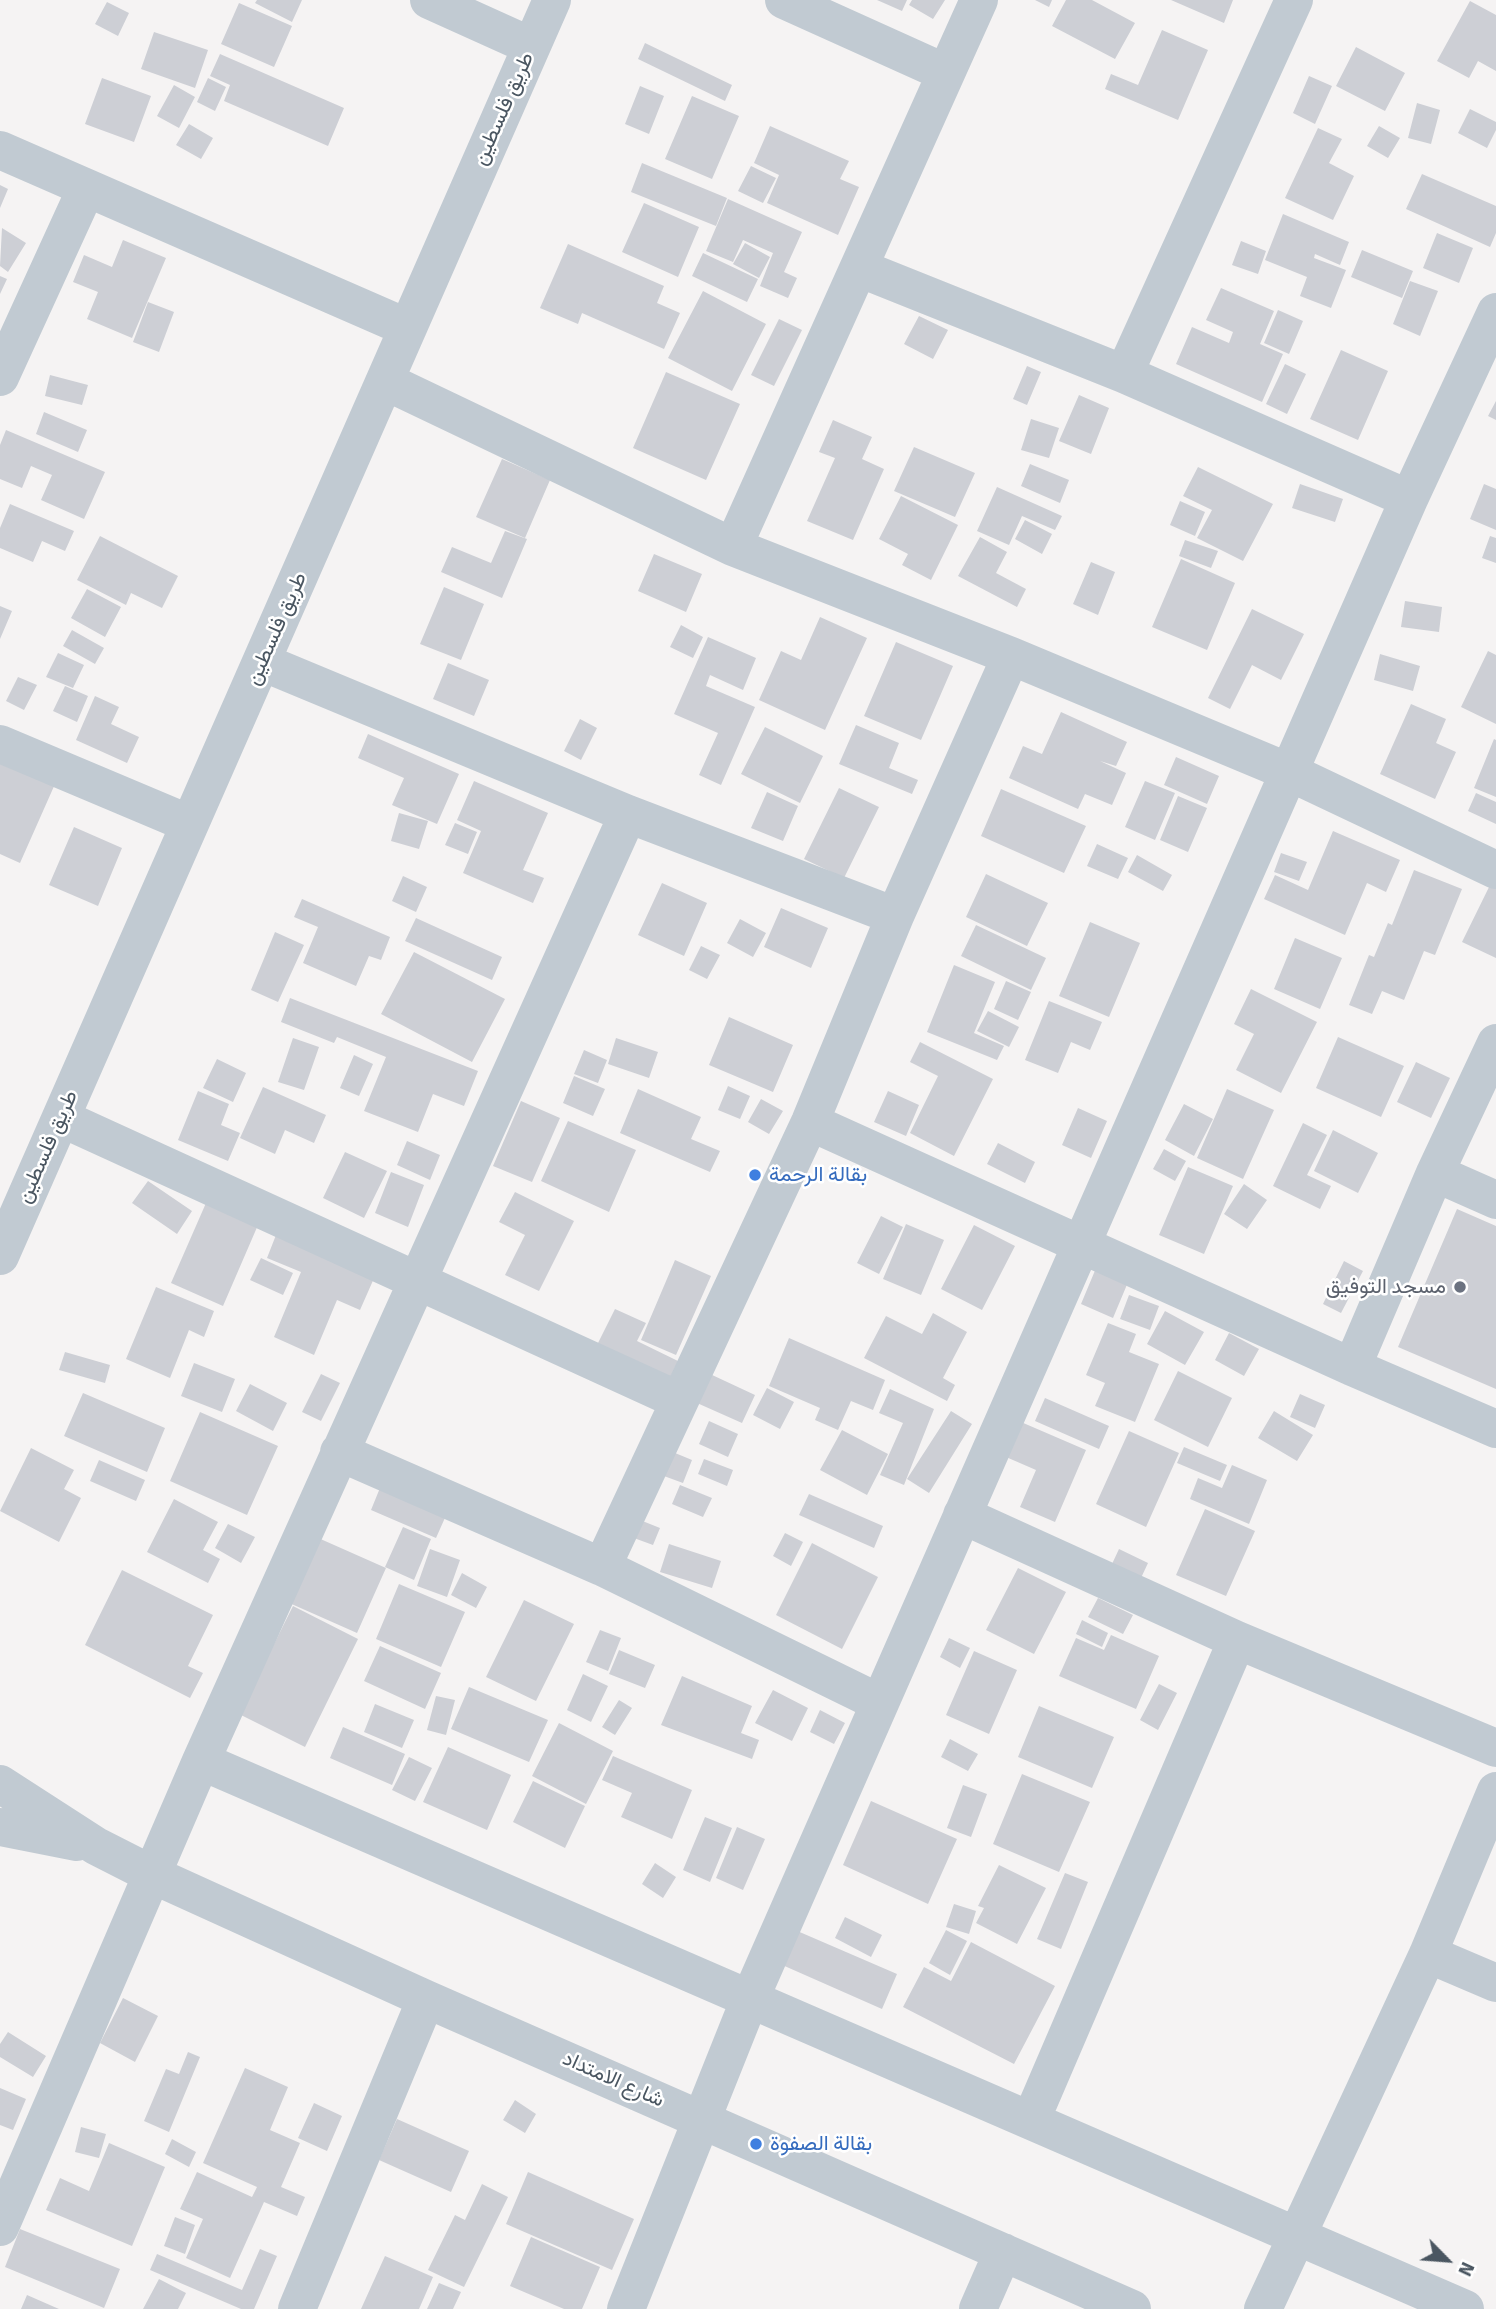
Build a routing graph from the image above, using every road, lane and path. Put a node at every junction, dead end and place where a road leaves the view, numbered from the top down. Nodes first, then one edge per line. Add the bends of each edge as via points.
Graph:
1 (429, 0) edge
2 (552, 0) edge
3 (784, 0) edge
4 (978, 0) edge
5 (1294, 0) edge
6 (531, 46) junction
7 (946, 72) junction
8 (0, 150) edge
9 (86, 189) junction
10 (859, 268) junction
11 (1494, 320) edge
12 (408, 328) junction
13 (1125, 374) junction
14 (0, 377) edge
15 (385, 381) junction
16 (1409, 499) junction
17 (733, 547) junction
18 (1011, 656) junction
19 (262, 662) junction
20 (0, 744) edge
21 (1289, 772) junction
22 (628, 814) junction
23 (190, 824) junction
24 (1496, 870) edge
25 (895, 916) junction
26 (1496, 1042) edge
27 (61, 1118) junction
28 (810, 1122) junction
29 (1435, 1173) junction
30 (1496, 1200) edge
31 (1082, 1243) junction
32 (0, 1256) edge
33 (418, 1282) junction
34 (1352, 1367) junction
35 (678, 1400) junction
36 (1496, 1429) edge
37 (339, 1452) junction
38 (962, 1515) junction
39 (603, 1567) junction
40 (1237, 1640) junction
41 (880, 1703) junction
42 (1496, 1748) edge
43 (201, 1761) junction
44 (0, 1784) edge
45 (1496, 1791) edge
46 (0, 1827) edge
47 (96, 1846) junction
48 (153, 1875) junction
49 (1428, 1954) junction
50 (1496, 1983) edge
51 (426, 1999) junction
52 (749, 2001) junction
53 (703, 2120) junction
54 (1031, 2120) junction
55 (0, 2227) edge
56 (1296, 2237) junction
57 (1003, 2252) junction
58 (296, 2309) edge
59 (626, 2309) edge
60 (978, 2309) edge
61 (1132, 2309) edge
62 (1263, 2309) edge
63 (1465, 2309) edge

1 - 6 street
2 - 6 street, طريق فلسطين
3 - 7 street
4 - 7 street
5 - 13 street
6 - 12 street, طريق فلسطين
7 - 10 street
8 - 9 street
9 - 12 street
9 - 14 street
10 - 13 street
10 - 17 street
11 - 16 street
12 - 15 street, طريق فلسطين
13 - 16 street
15 - 17 street
15 - 19 street, طريق فلسطين
16 - 21 street
17 - 18 street
18 - 21 street
18 - 25 street
19 - 22 street
19 - 23 street, طريق فلسطين
20 - 23 street
21 - 24 street
21 - 31 street
22 - 25 street
22 - 33 street
23 - 27 street, طريق فلسطين
25 - 28 street
26 - 29 street
27 - 32 street, طريق فلسطين
27 - 33 street
28 - 31 street
28 - 35 street
29 - 30 street
29 - 34 street
31 - 34 street
31 - 38 street
33 - 35 street
33 - 37 street
34 - 36 street
35 - 39 street
37 - 39 street
37 - 43 street
38 - 40 street
38 - 41 street
39 - 41 street
40 - 42 street
40 - 54 street
41 - 52 street
43 - 48 street
43 - 52 street
44 - 47 street, شارع الامتداد
45 - 49 street
46 - 47 street, شارع الامتداد
47 - 48 street, شارع الامتداد
48 - 51 street, شارع الامتداد
48 - 55 street
49 - 50 street
49 - 56 street
51 - 53 street, شارع الامتداد
51 - 58 street
52 - 53 street
52 - 54 street
53 - 57 street, شارع الامتداد
53 - 59 street
54 - 56 street
56 - 62 street
56 - 63 street
57 - 60 street
57 - 61 street, شارع الامتداد

